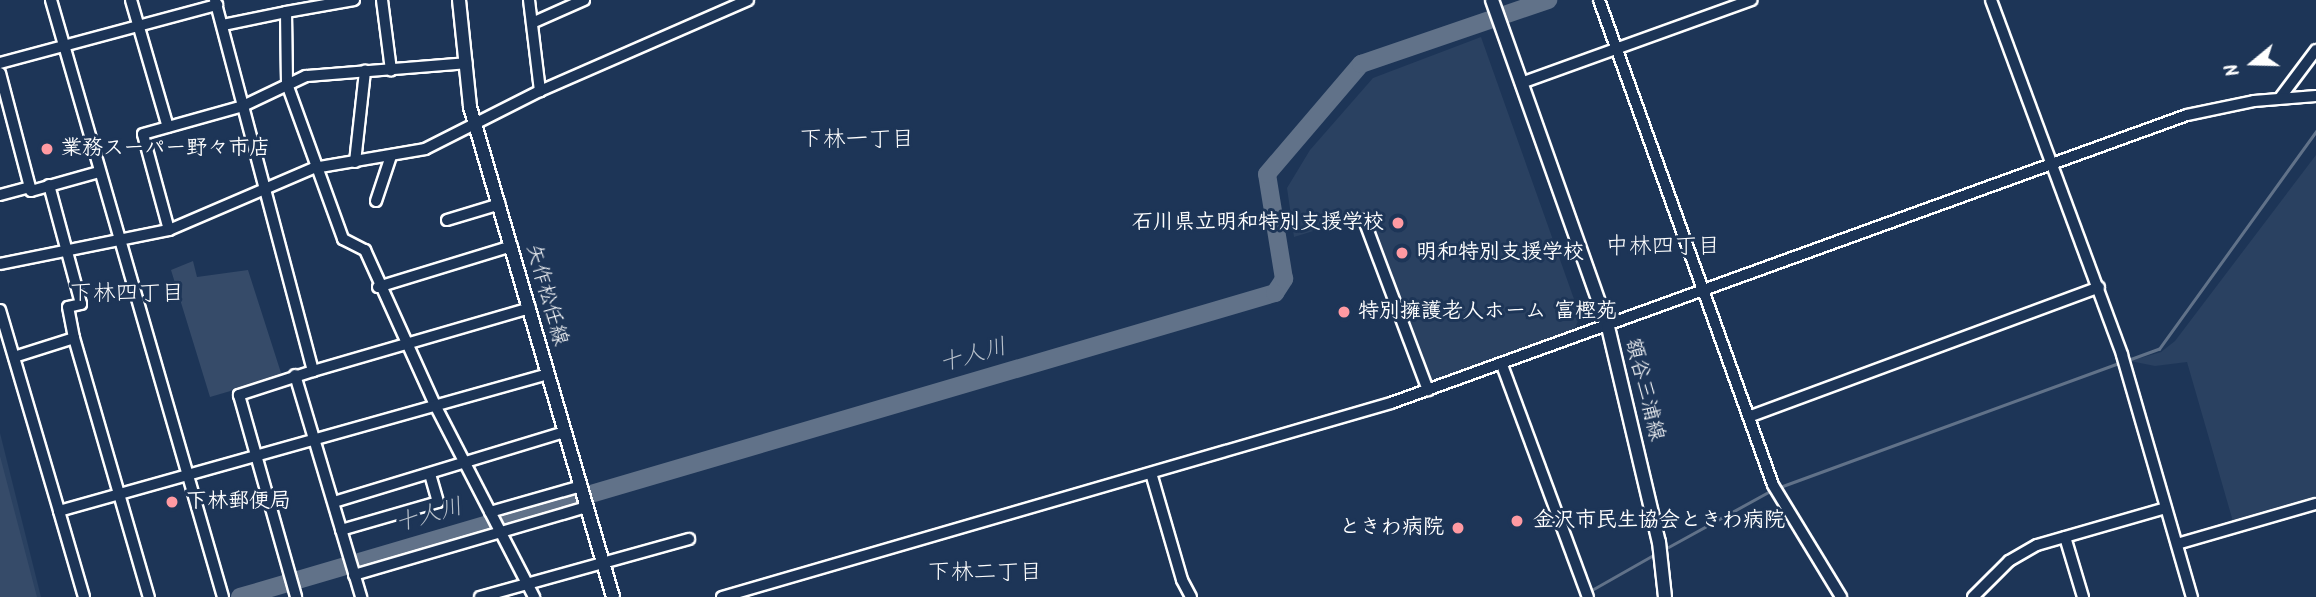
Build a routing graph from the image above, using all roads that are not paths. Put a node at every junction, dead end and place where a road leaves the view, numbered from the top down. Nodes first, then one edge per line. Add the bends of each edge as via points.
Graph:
1 (51, 0) edge
2 (131, 0) edge
3 (354, 0) edge
4 (382, 0) edge
5 (459, 0) edge
6 (529, 0) edge
7 (584, 0) edge
8 (748, 0) edge
9 (1599, 0) edge
10 (1752, 0) edge
11 (1991, 0) edge
12 (216, 2) edge
13 (321, 2) edge
14 (1493, 5) edge
15 (286, 12) junction
16 (532, 23) junction
17 (223, 25) junction
18 (139, 26) junction
19 (63, 47) junction
20 (1617, 50) junction
21 (2316, 50) edge
22 (0, 63) edge
23 (466, 63) junction
24 (391, 70) junction
25 (365, 71) junction
26 (0, 74) edge
27 (1521, 83) junction
28 (287, 84) junction
29 (540, 90) junction
30 (2316, 96) edge
31 (2280, 98) junction
32 (243, 106) junction
33 (475, 123) junction
34 (13, 125) junction
35 (168, 127) junction
36 (0, 128) edge
37 (391, 156) junction
38 (355, 162) junction
39 (2051, 166) junction
40 (314, 168) junction
41 (99, 172) junction
42 (49, 185) junction
43 (30, 187) junction
44 (264, 190) junction
45 (0, 195) edge
46 (376, 201) dead end
47 (500, 204) junction
48 (447, 220) dead end
49 (1364, 220) dead end
50 (169, 230) junction
51 (119, 241) junction
52 (512, 246) junction
53 (68, 251) junction
54 (0, 264) edge
55 (378, 287) junction
56 (2099, 287) junction
57 (1705, 293) junction
58 (530, 308) junction
59 (0, 310) edge
60 (1608, 327) junction
61 (74, 338) junction
62 (406, 346) junction
63 (14, 357) junction
64 (1502, 365) junction
65 (313, 371) junction
66 (548, 373) junction
67 (295, 375) junction
68 (1428, 390) junction
69 (436, 407) junction
70 (1751, 416) junction
71 (565, 432) junction
72 (314, 437) junction
73 (255, 454) junction
74 (466, 464) junction
75 (1151, 473) junction
76 (430, 474) junction
77 (187, 475) junction
78 (119, 495) junction
79 (584, 497) junction
80 (334, 502) junction
81 (2316, 504) edge
82 (2166, 508) junction
83 (59, 511) junction
84 (495, 522) junction
85 (341, 530) junction
86 (2065, 537) junction
87 (689, 539) dead end
88 (2177, 544) junction
89 (603, 561) junction
90 (351, 568) junction
91 (527, 583) junction
92 (293, 587) edge
93 (1586, 593) edge
94 (1981, 594) edge
95 (84, 597) edge
96 (149, 597) edge
97 (223, 597) edge
98 (360, 597) edge
99 (480, 597) edge
100 (534, 597) edge
101 (613, 597) edge
102 (722, 597) edge
103 (1191, 597) edge
104 (1665, 597) edge
105 (1841, 597) edge
106 (2083, 597) edge
107 (2192, 597) edge

1 - 19 street
2 - 18 street
3 - 13 street
4 - 24 street
5 - 23 main road, 矢作松任線
6 - 16 street
7 - 16 street
8 - 29 street
9 - 20 street
10 - 20 street
11 - 39 street
12 - 17 street
12 - 18 street
13 - 15 street
14 - 27 main road, 額谷三浦線
15 - 17 street
15 - 28 street
16 - 29 street
17 - 32 street
18 - 19 street
18 - 35 street
19 - 22 street
19 - 41 street
20 - 27 street
20 - 57 street
21 - 31 street
23 - 24 street
23 - 33 main road, 矢作松任線
24 - 25 street
25 - 28 street via 306,76
25 - 38 street
26 - 34 street
27 - 60 main road, 額谷三浦線
28 - 32 street
28 - 40 street
29 - 33 street
30 - 31 street
31 - 39 street via 2187,115
32 - 35 street
32 - 44 street
33 - 37 street via 425,149
33 - 47 main road, 矢作松任線
34 - 36 street
34 - 43 street
35 - 50 street via 143,134
37 - 38 street
37 - 46 street
38 - 40 street
39 - 56 street
39 - 57 street
40 - 44 street
40 - 55 street via 343,239 365,250
41 - 42 street
41 - 51 street
42 - 43 street via 31,191
42 - 53 street
43 - 45 street
44 - 50 street
44 - 65 street
47 - 48 street
47 - 52 main road, 矢作松任線
49 - 68 street
50 - 51 street
51 - 53 street
51 - 77 street
52 - 55 street
52 - 58 main road, 矢作松任線
53 - 54 street
53 - 61 street via 81,304 68,307
55 - 62 street
56 - 70 street
56 - 82 street
57 - 60 street
57 - 70 street
58 - 62 street
58 - 66 main road, 矢作松任線
59 - 63 street
60 - 64 street
60 - 104 main road, 額谷三浦線 via 1659,542
61 - 63 street
61 - 78 street
62 - 65 street
62 - 69 street
63 - 83 street
64 - 68 street
64 - 93 street
65 - 67 street
66 - 69 street
66 - 71 main road, 矢作松任線
67 - 72 street
67 - 73 street via 239,395
68 - 75 street
69 - 72 street
69 - 74 street
70 - 105 street via 1776,489
71 - 74 street
71 - 79 main road, 矢作松任線
72 - 73 street
72 - 80 street
73 - 77 street
73 - 92 street
74 - 76 street
74 - 84 street
75 - 102 street
75 - 103 street
76 - 80 street
76 - 85 street via 438,502
77 - 78 street
77 - 97 street
78 - 83 street
78 - 96 street
79 - 84 street
79 - 84 street
79 - 89 main road, 矢作松任線
80 - 85 street
81 - 88 street
82 - 86 street
82 - 88 street
83 - 95 street
84 - 90 street
84 - 91 street
85 - 90 street
86 - 94 street via 2037,545 2009,561
86 - 106 street
87 - 89 street
88 - 107 street
89 - 91 street
89 - 101 main road, 矢作松任線
90 - 98 street
91 - 99 street
91 - 100 street

